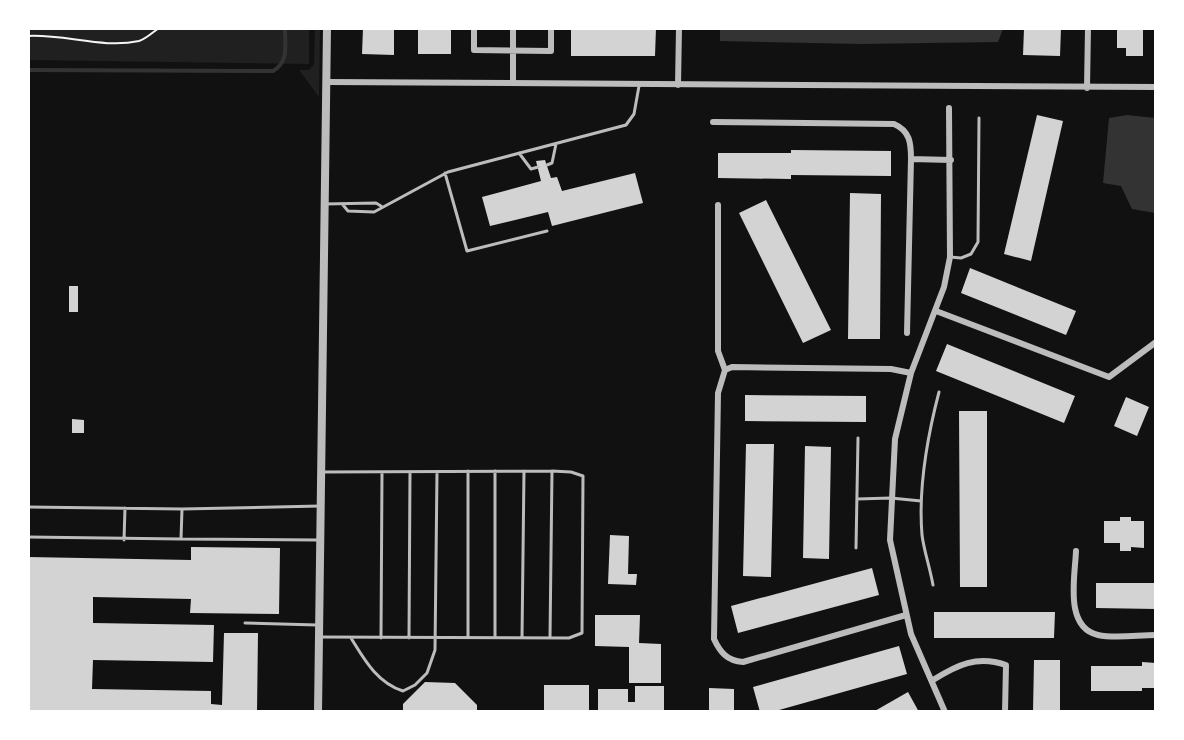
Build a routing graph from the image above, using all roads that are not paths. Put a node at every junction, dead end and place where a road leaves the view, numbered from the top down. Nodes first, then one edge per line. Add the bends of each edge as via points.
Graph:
1 (327, 28) edge
2 (474, 28) edge
3 (513, 28) edge
4 (551, 28) edge
5 (679, 28) edge
6 (1088, 28) edge
7 (513, 51) junction
8 (326, 82) junction
9 (513, 83) junction
10 (639, 84) junction
11 (678, 85) junction
12 (1155, 87) edge
13 (1088, 88) junction
14 (949, 108) dead end
15 (979, 118) dead end
16 (713, 122) dead end
17 (557, 143) junction
18 (519, 153) junction
19 (911, 159) junction
20 (951, 160) junction
21 (547, 165) dead end
22 (538, 167) dead end
23 (445, 173) junction
24 (323, 204) junction
25 (343, 205) junction
26 (718, 205) dead end
27 (381, 206) junction
28 (547, 231) dead end
29 (950, 258) junction
30 (936, 311) junction
31 (907, 333) dead end
32 (1155, 342) edge
33 (725, 370) junction
34 (911, 373) junction
35 (939, 392) dead end
36 (858, 438) dead end
37 (468, 471) junction
38 (495, 471) junction
39 (524, 471) junction
40 (552, 471) junction
41 (321, 472) junction
42 (382, 472) junction
43 (410, 472) junction
44 (437, 472) junction
45 (891, 498) junction
46 (857, 499) junction
47 (921, 501) junction
48 (320, 506) junction
49 (28, 507) edge
50 (125, 508) junction
51 (182, 509) junction
52 (28, 537) edge
53 (181, 539) junction
54 (124, 540) junction
55 (320, 540) junction
56 (856, 548) dead end
57 (1076, 551) dead end
58 (933, 585) dead end
59 (906, 615) junction
60 (245, 623) dead end
61 (319, 625) junction
62 (1155, 635) edge
63 (319, 637) junction
64 (495, 637) junction
65 (351, 638) junction
66 (381, 638) junction
67 (409, 638) junction
68 (436, 638) junction
69 (468, 638) junction
70 (522, 638) junction
71 (550, 638) junction
72 (933, 680) junction
73 (318, 711) edge
74 (945, 711) edge
75 (1005, 711) edge

1 - 8 street
2 - 7 street via 474,50
3 - 7 street
4 - 7 street via 550,51
5 - 11 street
6 - 13 street
7 - 9 street
8 - 9 street
8 - 24 street
9 - 10 street
10 - 11 street
10 - 17 lane via 634,114 626,125
11 - 13 street
12 - 13 street
14 - 20 street
15 - 29 lane via 978,242 971,254
16 - 19 street via 894,124 904,128 910,138
17 - 18 lane
17 - 21 lane via 552,163
18 - 22 lane via 531,169
18 - 23 lane
19 - 20 street
19 - 31 street
20 - 29 street
23 - 27 lane
23 - 28 lane via 467,251
24 - 25 lane
24 - 41 street
25 - 27 lane via 347,202
25 - 27 lane via 348,211 374,212
26 - 33 street via 718,351
29 - 30 street
30 - 32 street via 1109,378
30 - 34 street
33 - 34 street via 891,369
33 - 59 street via 718,393 716,475 714,639 720,652 733,661 743,662
34 - 45 street via 895,439
35 - 47 lane via 929,429
36 - 46 lane
37 - 38 lane
37 - 44 lane
37 - 69 lane
38 - 39 lane
38 - 64 lane
39 - 40 lane
39 - 70 lane
40 - 71 lane
40 - 71 lane via 583,476 582,633
41 - 42 lane
41 - 48 street
42 - 43 lane
42 - 66 lane
43 - 44 lane
43 - 67 lane
44 - 68 lane
45 - 46 lane
45 - 47 lane
45 - 59 street via 890,540
46 - 56 lane
47 - 58 lane via 922,536
48 - 51 lane
48 - 55 street
49 - 50 lane
50 - 51 lane
50 - 54 lane
51 - 53 lane
52 - 54 lane
53 - 54 lane
53 - 55 lane
55 - 61 street
57 - 62 street via 1074,608 1086,630 1099,635
59 - 72 street
60 - 61 lane
61 - 63 street
63 - 65 lane
63 - 73 street
64 - 69 lane
64 - 70 lane
65 - 66 lane
65 - 68 lane via 367,664 390,687 403,691 415,686 427,673
66 - 67 lane
67 - 68 lane
68 - 69 lane
70 - 71 lane
72 - 74 street
72 - 75 street via 960,663 989,661 1006,665

